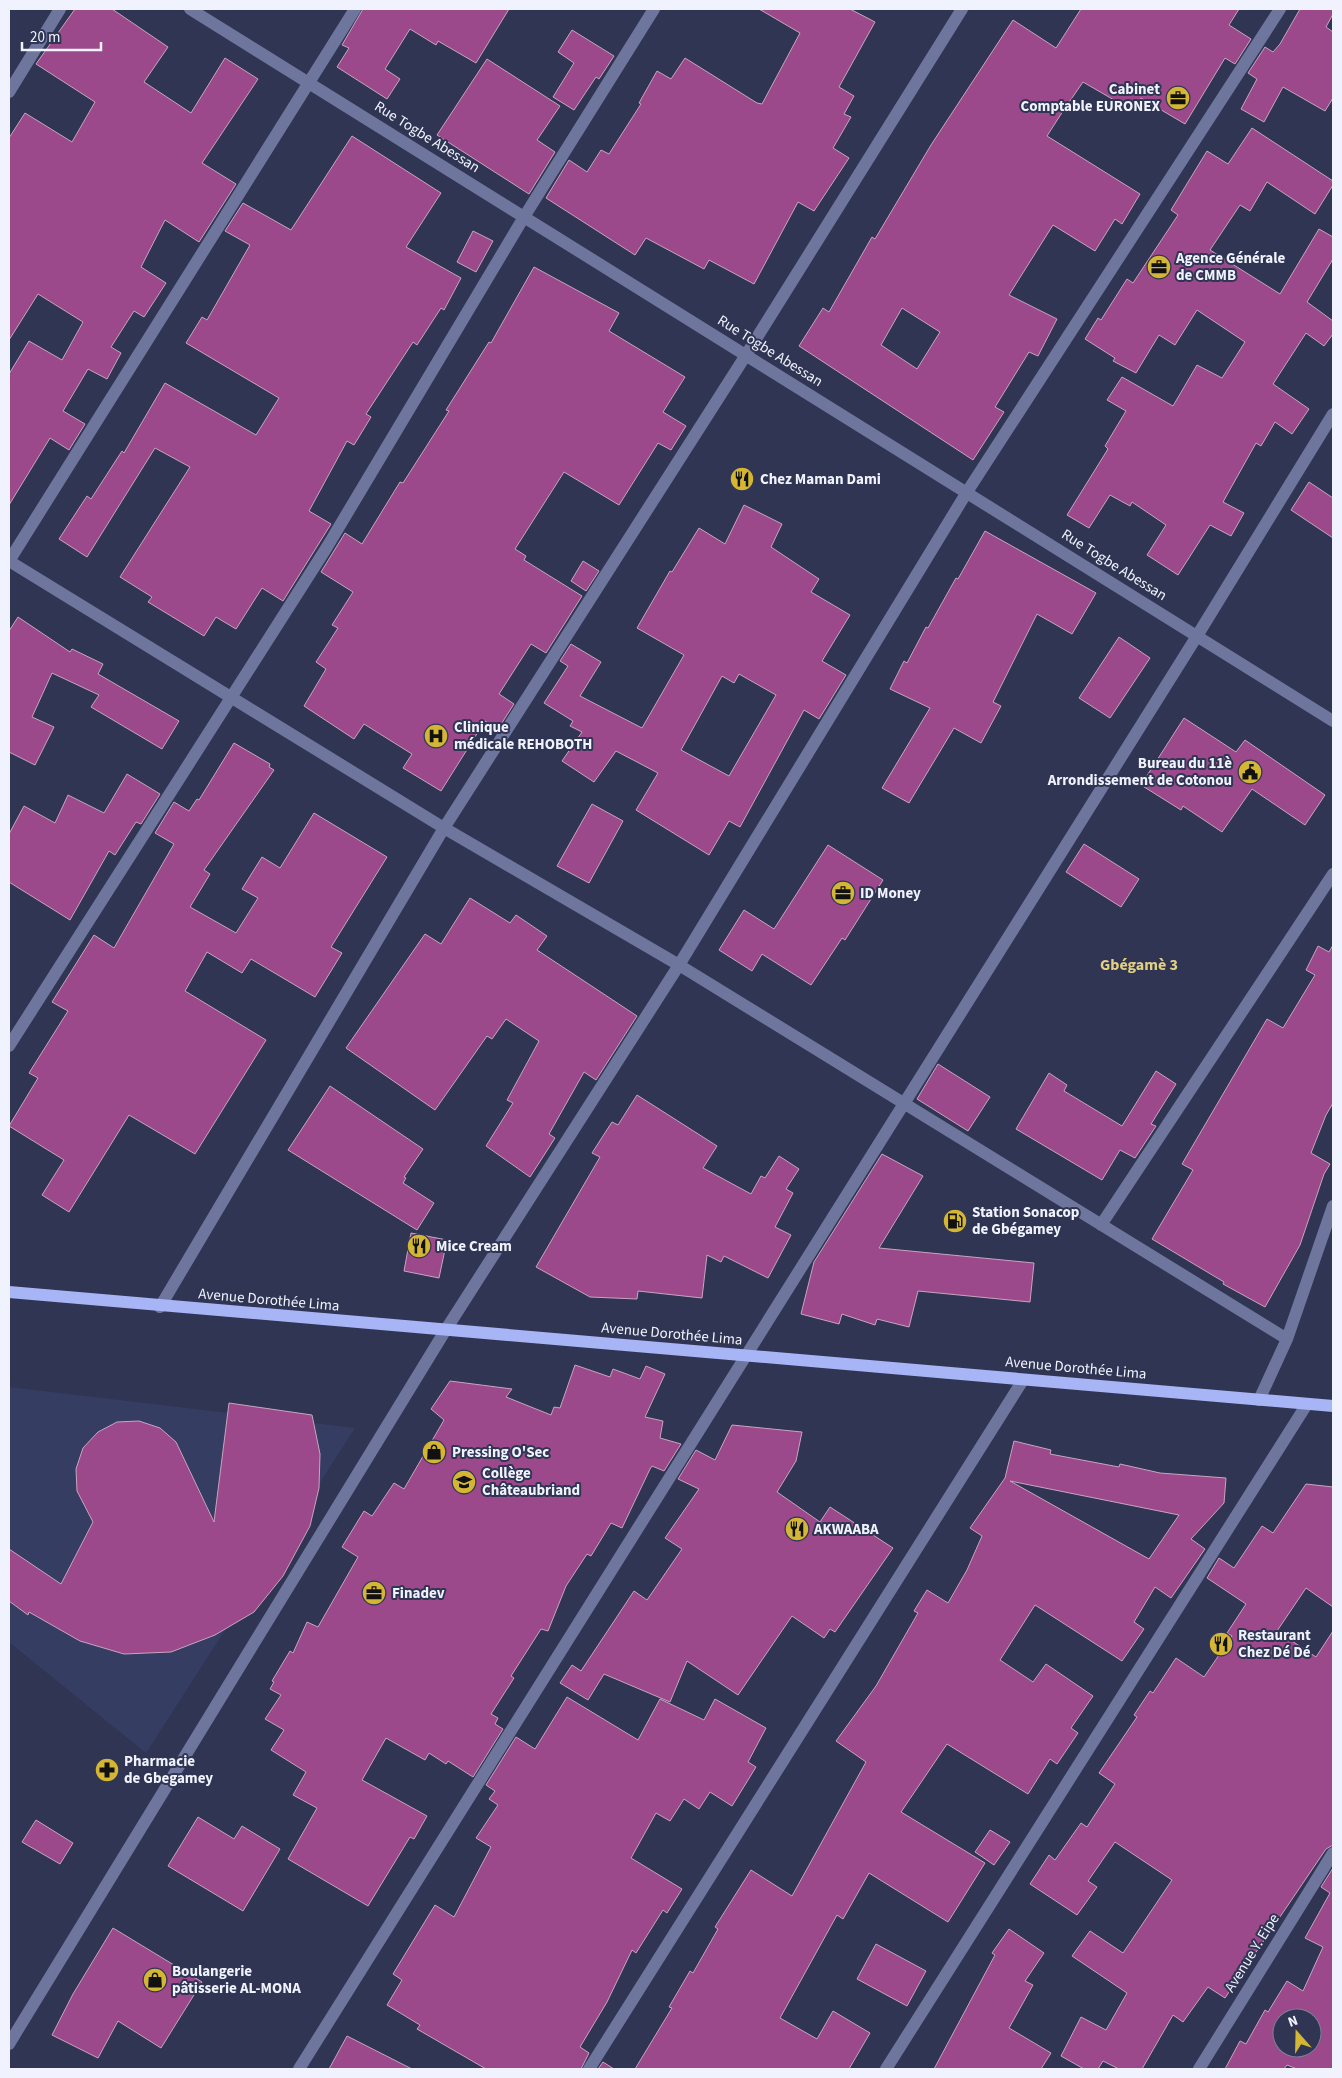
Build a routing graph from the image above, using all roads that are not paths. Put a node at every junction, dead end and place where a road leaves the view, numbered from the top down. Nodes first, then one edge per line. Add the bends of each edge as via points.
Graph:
1 (60, 9) edge
2 (190, 9) edge
3 (355, 9) edge
4 (654, 9) edge
5 (962, 9) edge
6 (1280, 9) edge
7 (309, 83) junction
8 (9, 92) edge
9 (524, 216) junction
10 (746, 355) junction
11 (1333, 414) edge
12 (967, 492) junction
13 (9, 561) edge
14 (1197, 636) junction
15 (231, 699) junction
16 (1333, 721) edge
17 (444, 828) junction
18 (1333, 874) edge
19 (679, 965) junction
20 (9, 1046) edge
21 (904, 1104) junction
22 (1333, 1206) edge
23 (1101, 1225) junction
24 (9, 1292) edge
25 (160, 1307) junction
26 (445, 1331) junction
27 (1287, 1339) junction
28 (746, 1356) junction
29 (1023, 1380) junction
30 (1259, 1400) junction
31 (1306, 1404) junction
32 (1333, 1406) edge
33 (1333, 1853) edge
34 (9, 2044) edge
35 (299, 2069) edge
36 (589, 2069) edge
37 (886, 2069) edge
38 (1199, 2069) edge

1 - 8 street
2 - 7 street, Rue Togbe Abessan
3 - 7 street
4 - 9 street
5 - 10 street
6 - 12 street
7 - 9 street, Rue Togbe Abessan
7 - 13 street
9 - 10 street, Rue Togbe Abessan
9 - 15 street via 327,548
10 - 12 street, Rue Togbe Abessan
10 - 17 street
11 - 14 street
12 - 14 street, Rue Togbe Abessan
12 - 19 street
13 - 15 street
14 - 16 street, Rue Togbe Abessan
14 - 21 street
15 - 17 street
15 - 20 street
17 - 19 street
17 - 25 street
18 - 23 street
19 - 21 street
19 - 26 street
21 - 23 street
21 - 28 street
22 - 27 street
23 - 27 street
24 - 25 main road, Avenue Dorothée Lima
25 - 26 main road, Avenue Dorothée Lima
26 - 28 main road, Avenue Dorothée Lima
26 - 34 street
27 - 30 street
28 - 29 main road, Avenue Dorothée Lima
28 - 35 street
29 - 30 main road, Avenue Dorothée Lima
29 - 36 street
30 - 31 main road, Avenue Dorothée Lima
31 - 32 main road, Avenue Dorothée Lima
31 - 37 street
33 - 38 street, Avenue Y. Eipe

